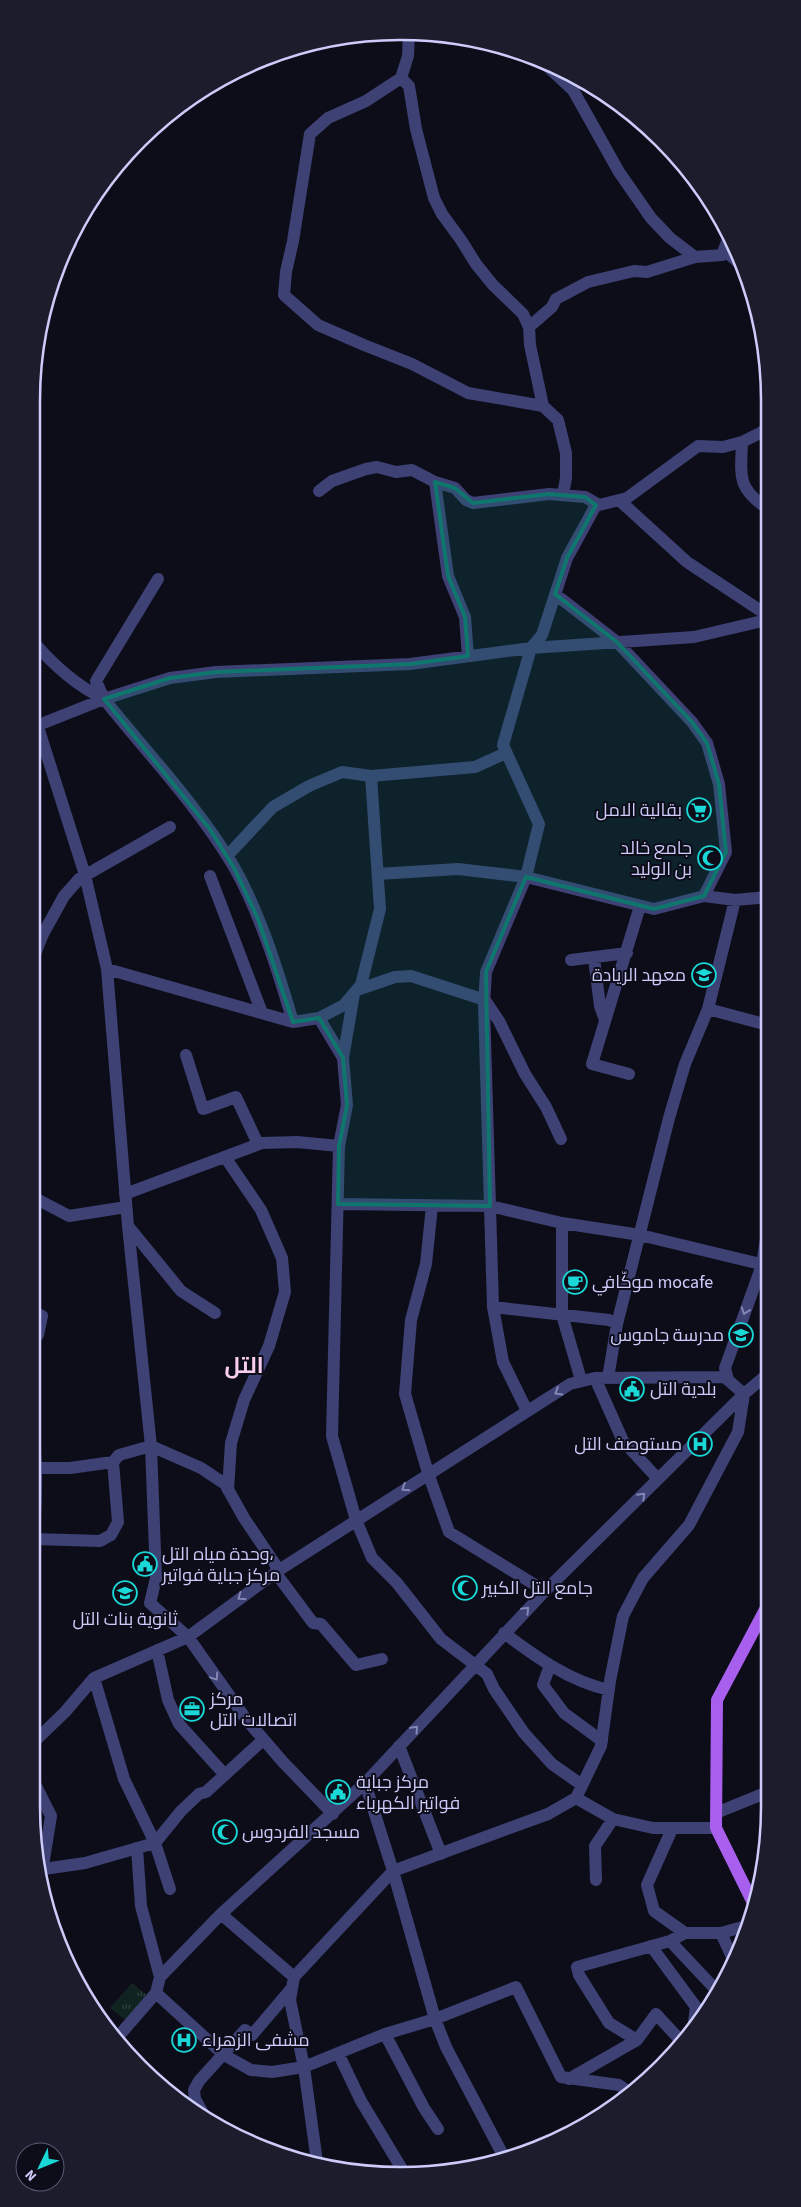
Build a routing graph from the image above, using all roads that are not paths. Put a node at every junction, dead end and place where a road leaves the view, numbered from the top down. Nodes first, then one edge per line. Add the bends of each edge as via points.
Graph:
1 (409, 40) edge
2 (558, 76) edge
3 (401, 78) junction
4 (726, 245) edge
5 (724, 250) junction
6 (730, 255) edge
7 (695, 257) junction
8 (529, 327) junction
9 (543, 406) junction
10 (761, 432) edge
11 (742, 442) junction
12 (435, 482) junction
13 (319, 491) dead end
14 (563, 495) junction
15 (620, 500) junction
16 (761, 504) edge
17 (596, 505) junction
18 (158, 579) dead end
19 (555, 594) junction
20 (761, 611) edge
21 (761, 621) edge
22 (618, 642) junction
23 (531, 648) junction
24 (40, 650) edge
25 (468, 656) junction
26 (104, 699) junction
27 (40, 726) edge
28 (40, 745) edge
29 (506, 753) junction
30 (371, 776) junction
31 (170, 827) dead end
32 (227, 856) junction
33 (378, 874) junction
34 (85, 875) junction
35 (210, 876) dead end
36 (526, 877) junction
37 (704, 896) junction
38 (761, 898) edge
39 (735, 900) junction
40 (640, 906) junction
41 (40, 932) edge
42 (43, 934) junction
43 (40, 941) edge
44 (626, 953) junction
45 (594, 958) junction
46 (571, 960) dead end
47 (107, 969) junction
48 (355, 992) junction
49 (485, 1000) junction
50 (708, 1010) junction
51 (262, 1013) junction
52 (319, 1018) junction
53 (605, 1020) junction
54 (293, 1022) junction
55 (761, 1023) edge
56 (186, 1055) dead end
57 (344, 1058) junction
58 (628, 1074) dead end
59 (562, 1139) dead end
60 (258, 1144) junction
61 (339, 1146) junction
62 (225, 1157) junction
63 (125, 1194) junction
64 (40, 1201) edge
65 (338, 1204) junction
66 (432, 1206) junction
67 (490, 1206) junction
68 (126, 1208) junction
69 (562, 1222) junction
70 (128, 1226) junction
71 (640, 1235) junction
72 (761, 1264) edge
73 (761, 1275) edge
74 (493, 1307) junction
75 (214, 1313) dead end
76 (562, 1315) junction
77 (617, 1324) junction
78 (726, 1377) junction
79 (601, 1378) junction
80 (581, 1380) junction
81 (761, 1380) edge
82 (744, 1394) junction
83 (527, 1411) junction
84 (151, 1446) junction
85 (113, 1462) junction
86 (40, 1468) edge
87 (428, 1473) junction
88 (658, 1479) junction
89 (228, 1490) junction
90 (356, 1520) junction
91 (40, 1539) edge
92 (277, 1571) junction
93 (545, 1591) junction
94 (761, 1617) edge
95 (504, 1633) junction
96 (188, 1637) junction
97 (157, 1650) junction
98 (382, 1659) dead end
99 (475, 1664) junction
100 (550, 1665) junction
101 (94, 1678) junction
102 (609, 1690) junction
103 (40, 1736) edge
104 (263, 1740) junction
105 (602, 1741) junction
106 (399, 1746) junction
107 (225, 1775) junction
108 (365, 1783) junction
109 (582, 1785) junction
110 (40, 1794) edge
111 (761, 1795) edge
112 (576, 1798) junction
113 (716, 1813) junction
114 (333, 1814) junction
115 (613, 1819) junction
116 (716, 1828) junction
117 (672, 1829) junction
118 (155, 1843) junction
119 (137, 1848) junction
120 (441, 1854) junction
121 (43, 1855) edge
122 (46, 1869) edge
123 (393, 1871) junction
124 (596, 1880) dead end
125 (170, 1889) dead end
126 (750, 1896) edge
127 (220, 1914) junction
128 (740, 1928) edge
129 (685, 1933) junction
130 (721, 1933) junction
131 (670, 1941) junction
132 (651, 1946) junction
133 (730, 1952) edge
134 (160, 1976) junction
135 (293, 1983) junction
136 (713, 1987) edge
137 (156, 1994) junction
138 (695, 2014) edge
139 (435, 2019) junction
140 (121, 2034) edge
141 (385, 2034) junction
142 (678, 2037) edge
143 (637, 2040) junction
144 (338, 2053) junction
145 (224, 2055) junction
146 (304, 2067) junction
147 (569, 2078) junction
148 (625, 2089) edge
149 (198, 2105) edge
150 (438, 2129) dead end
151 (502, 2153) edge
152 (314, 2156) edge
153 (401, 2167) edge

1 - 3 street
2 - 7 street via 573,90 640,205 670,238
3 - 8 street via 409,86 416,129 438,206 476,264 523,314
3 - 9 street via 366,101 328,118 310,134 284,295 318,325 412,364 468,393
4 - 5 street
5 - 6 street
5 - 7 street via 722,255
7 - 8 street via 647,272 634,271 588,282 556,299 552,307
8 - 9 street
9 - 14 street via 558,420 566,453
10 - 11 street
11 - 15 street via 723,447 698,446 628,498
11 - 16 street via 740,476 754,500
12 - 13 street via 412,470 396,472 377,467 332,481
12 - 14 street via 455,488 466,500 474,503
12 - 25 street via 448,576 465,617
14 - 17 street via 585,497
15 - 17 street
15 - 20 street via 687,562
17 - 19 street via 567,558
18 - 26 street via 96,681
19 - 22 street
19 - 23 street via 542,635
21 - 22 street via 694,637
22 - 23 street
22 - 37 street via 692,722 706,743 719,784 726,852
23 - 25 street
23 - 29 street via 503,745
24 - 26 street via 84,689
25 - 26 street via 410,664 216,672 170,678
26 - 27 street
26 - 32 street via 209,828
28 - 34 street
29 - 30 street via 475,767
29 - 36 street via 539,824
30 - 32 street via 342,772 309,786 273,808
30 - 33 street
31 - 34 street
32 - 54 street via 258,919
33 - 36 street via 458,869
33 - 48 street via 380,909 361,985
34 - 42 street via 64,896
34 - 47 street
35 - 51 street
36 - 40 street
36 - 49 street via 486,972
37 - 39 street
37 - 40 street via 654,909
38 - 39 street
39 - 50 street
40 - 44 street
41 - 42 street
42 - 43 street
44 - 45 street
44 - 53 street
45 - 46 street
45 - 53 street
47 - 51 street
47 - 63 street
48 - 49 street via 395,977 411,976
48 - 52 street via 344,1005
48 - 57 street
49 - 59 street
49 - 67 street
50 - 55 street
50 - 71 street via 676,1092
51 - 54 street
52 - 54 street
52 - 57 street
53 - 58 street via 592,1064
56 - 60 street via 203,1109 236,1097
57 - 61 street via 347,1105
60 - 61 street via 297,1142
60 - 62 street
61 - 65 street
62 - 63 street
62 - 89 street via 261,1210 282,1258 285,1292 269,1346 241,1409 231,1443
63 - 68 street
64 - 68 street via 69,1216
65 - 66 street
65 - 90 street via 332,1436
66 - 67 street
66 - 87 street via 426,1264 411,1320 405,1394
67 - 69 street
67 - 74 street
68 - 70 street
69 - 71 street
69 - 76 street
70 - 75 street via 181,1291
70 - 84 street
71 - 72 street
71 - 77 street
73 -> 78 street via 725,1368
74 - 76 street
74 - 83 street via 503,1362
76 - 77 street via 609,1320
76 - 80 street
77 - 79 street
78 - 79 street
78 - 82 street
79 - 80 street
79 - 88 street via 623,1441
80 -> 83 street
81 - 82 street
82 - 88 street
82 - 102 street via 738,1432 689,1525 643,1578 623,1616
83 - 87 street
84 - 85 street via 118,1455
84 - 89 street via 201,1468 225,1484
84 - 96 street via 156,1578 150,1604
85 - 86 street
85 - 91 street via 118,1522 112,1535 100,1541
87 -> 90 street
87 - 93 street via 449,1532
93 -> 88 street
89 - 92 street
90 - 92 street
90 - 99 street via 372,1558 397,1583 441,1640
92 -> 96 street
92 - 98 street via 313,1624 321,1624 356,1665
95 -> 93 street
94 - 113 main road via 717,1700
95 - 99 street
95 - 100 street
96 - 97 street
96 -> 104 street via 227,1695
97 - 101 street
97 - 107 street via 168,1700 179,1724
106 -> 99 street
99 - 109 street via 487,1674 524,1733 552,1764
100 - 102 street via 589,1685
100 - 105 street via 543,1685 564,1713
101 - 103 street
101 - 118 street via 124,1779
102 - 105 street
104 - 107 street
104 - 114 street
105 - 109 street
106 - 108 street
106 - 120 street
107 - 118 street via 181,1810
108 - 114 street
108 - 123 street
109 - 112 street
110 - 121 street via 51,1816
111 - 113 street
112 - 115 street
112 - 120 street via 548,1814
113 - 116 main road
114 - 127 street
115 - 117 street
115 - 124 street via 596,1846
116 - 117 street
116 - 126 main road
117 - 129 street via 647,1885 654,1911
118 - 119 street
118 - 125 street
119 - 122 street via 85,1863
119 - 134 street via 141,1906
120 - 123 street
123 - 135 street
123 - 139 street
127 - 134 street
127 - 135 street
128 - 130 street
129 - 130 street
129 - 131 street
130 - 133 street
131 - 132 street
131 - 136 street
132 - 138 street via 696,2007
132 - 143 street via 577,1966 579,1975 609,2023
134 - 137 street
135 - 145 street via 252,2035 245,2030
135 - 146 street via 290,2000
137 - 140 street
137 - 145 street
139 - 141 street
139 - 147 street via 516,1987 561,2078
139 - 151 street via 446,2047
141 - 144 street
141 - 150 street
142 - 143 street via 656,2014
143 - 147 street
144 - 146 street
144 - 153 street via 361,2101
145 - 146 street via 251,2070 272,2072
145 - 149 street via 194,2090
146 - 152 street
147 - 148 street via 619,2085

